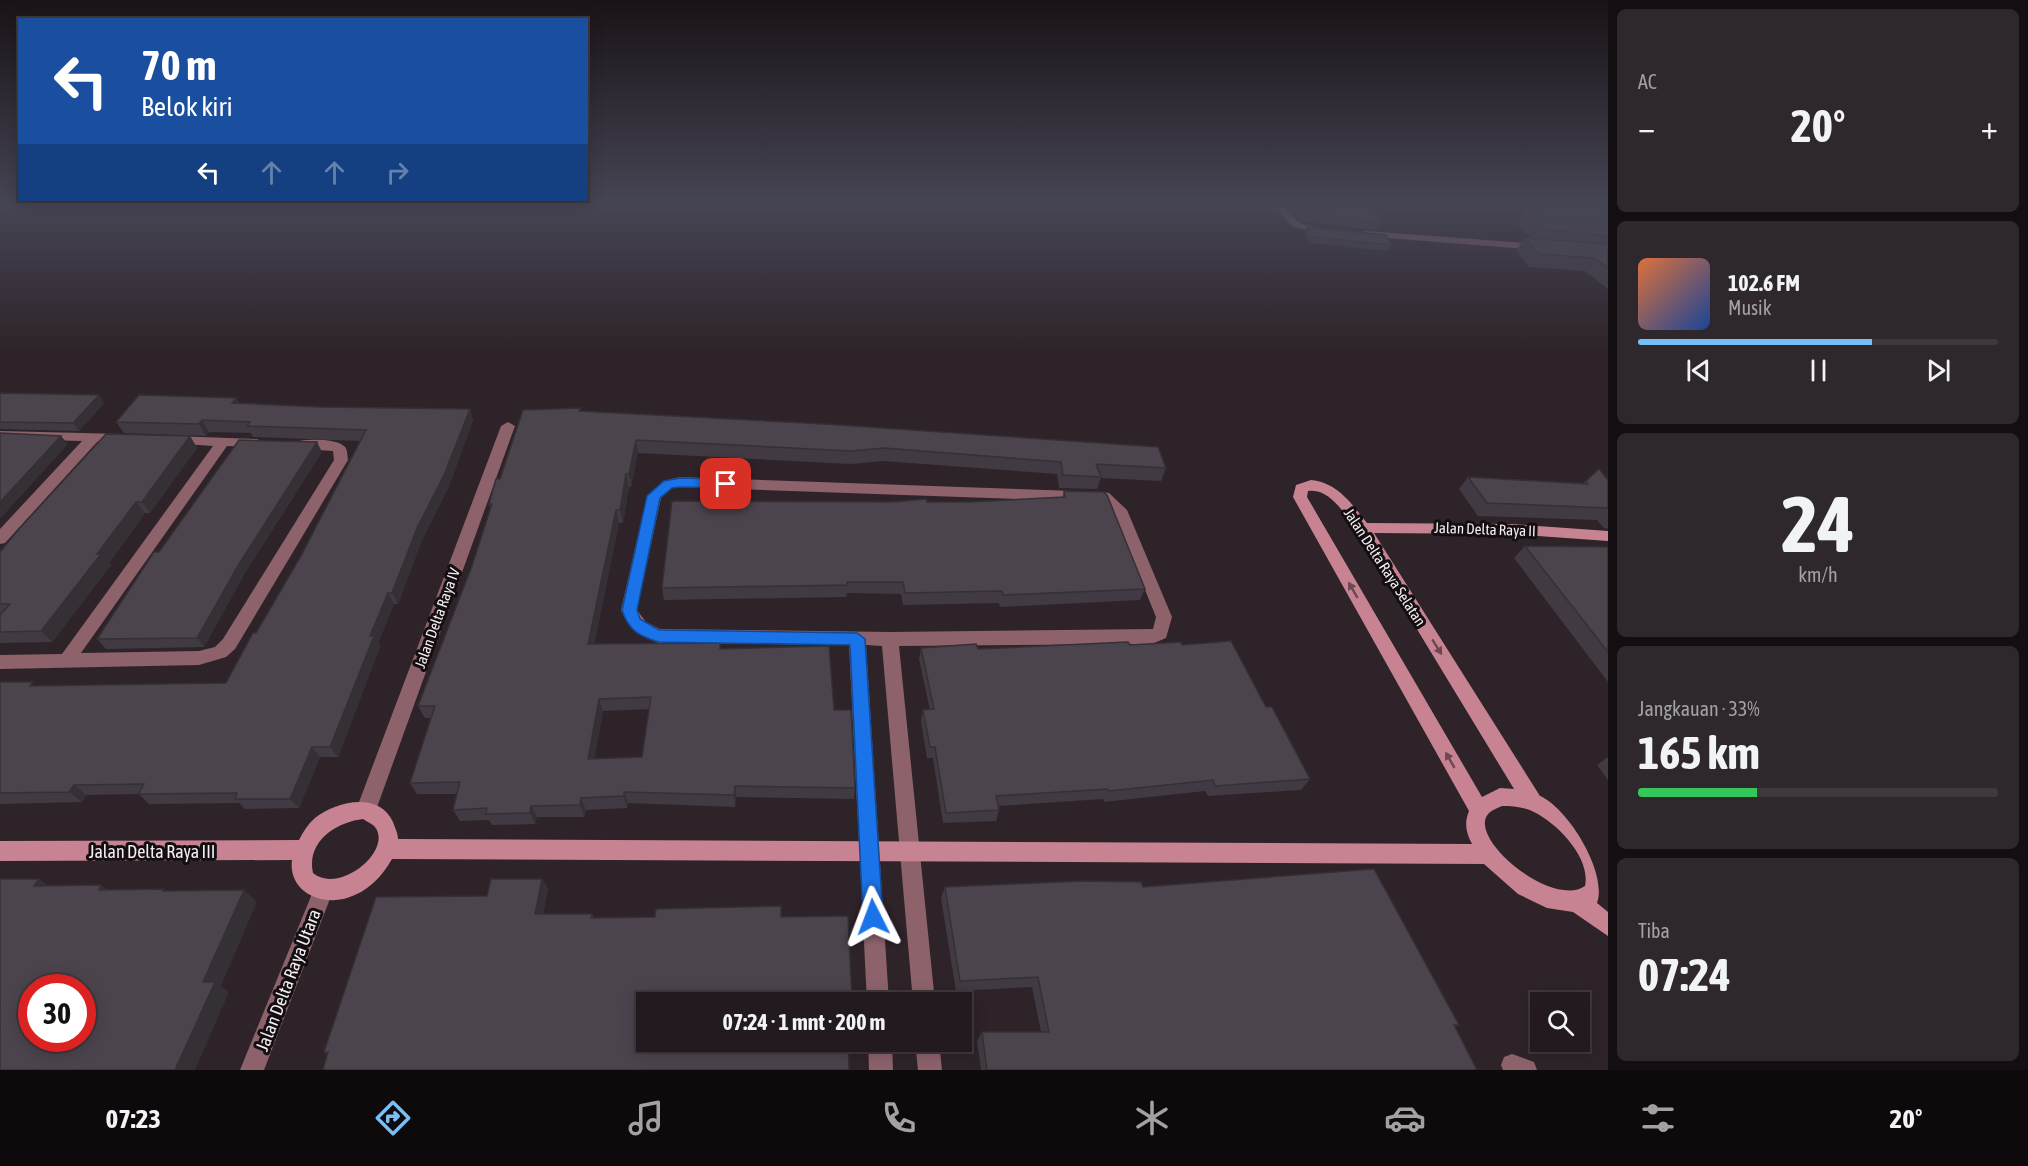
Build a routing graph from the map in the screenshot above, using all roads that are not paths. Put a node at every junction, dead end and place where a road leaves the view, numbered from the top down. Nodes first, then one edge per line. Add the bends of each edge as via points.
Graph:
1 (508, 426) dead end
2 (0, 435) edge
3 (94, 437) junction
4 (224, 441) junction
5 (267, 443) edge
6 (289, 444) edge
7 (1363, 528) junction
8 (1608, 536) edge
9 (0, 539) edge
10 (857, 639) junction
11 (890, 639) junction
12 (66, 661) junction
13 (0, 663) edge
14 (1534, 802) junction
15 (366, 810) junction
16 (1479, 810) junction
17 (387, 849) junction
18 (304, 850) junction
19 (0, 851) edge
20 (870, 851) junction
21 (910, 851) junction
22 (1487, 854) junction
23 (1602, 860) edge
24 (323, 891) junction
25 (1577, 901) junction
26 (1608, 925) edge
27 (877, 992) edge
28 (923, 992) edge
29 (880, 1052) edge
30 (928, 1052) edge
31 (252, 1070) edge
32 (881, 1070) edge
33 (930, 1070) edge

1 - 15 street, Jalan Delta Raya IV
2 - 3 street
3 - 4 street
3 - 9 street
4 - 5 street
4 - 12 street
6 - 12 street via 332,446 339,449 340,460 229,644 220,652 199,658
7 - 8 street, Jalan Delta Raya II
7 -> 14 street, Jalan Delta Raya Selatan
16 -> 7 street, Jalan Delta Raya Selatan via 1300,497 1301,488 1317,486 1335,494
10 - 11 street
10 - 11 street via 659,636 643,631 633,622 629,610 654,496 668,484 680,482 1104,497 1120,510 1164,617 1160,633 1152,637
10 - 20 street
11 - 21 street
12 - 13 street
14 - 16 street via 1500,797 1486,801
14 - 23 street via 1570,824
15 - 17 street via 386,823
15 - 18 street via 353,811 324,824
16 - 22 street via 1477,830
17 - 20 street
17 - 24 street via 380,863 354,885
18 - 19 street, Jalan Delta Raya III
18 - 24 street via 303,876
20 - 21 street
20 - 27 street
21 - 22 street
21 - 28 street
22 - 25 street via 1501,870 1539,895
23 - 25 street via 1599,886 1590,896
24 - 31 street, Jalan Delta Raya Utara
25 - 26 street
29 - 32 street
30 - 33 street

